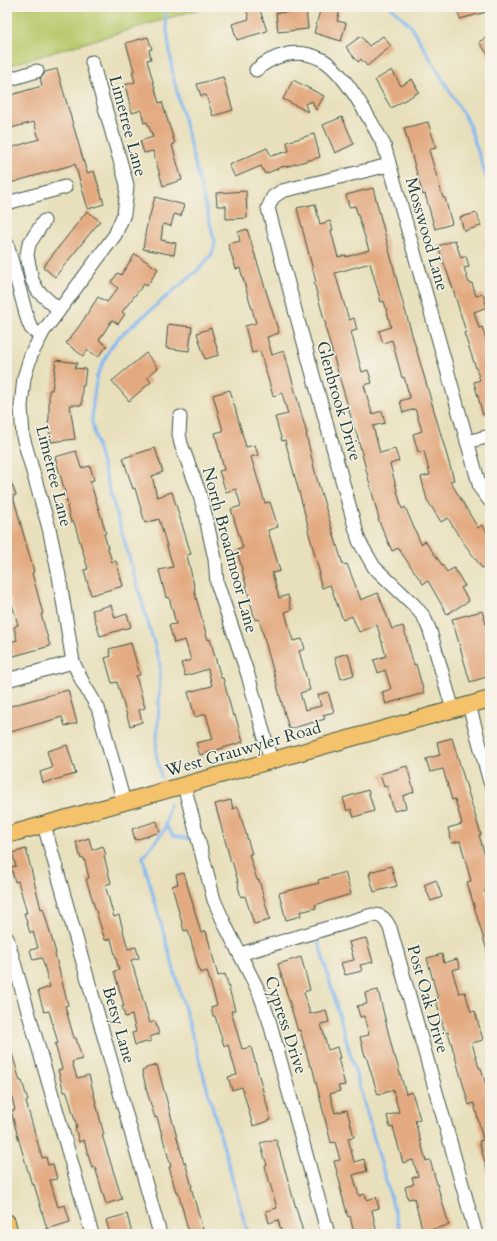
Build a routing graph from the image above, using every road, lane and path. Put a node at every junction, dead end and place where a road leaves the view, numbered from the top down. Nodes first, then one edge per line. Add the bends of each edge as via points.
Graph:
1 (92, 62) dead end
2 (256, 70) dead end
3 (37, 71) dead end
4 (7, 80) edge
5 (389, 165) junction
6 (65, 187) dead end
7 (7, 203) edge
8 (44, 221) dead end
9 (7, 244) edge
10 (59, 310) junction
11 (40, 336) junction
12 (180, 417) dead end
13 (490, 436) edge
14 (467, 442) junction
15 (490, 501) edge
16 (73, 662) junction
17 (7, 680) edge
18 (490, 699) edge
19 (469, 705) junction
20 (453, 710) junction
21 (271, 761) junction
22 (490, 782) edge
23 (184, 785) junction
24 (124, 802) junction
25 (44, 825) junction
26 (7, 835) edge
27 (7, 938) edge
28 (240, 954) junction
29 (7, 1222) edge
30 (10, 1234) edge
31 (92, 1234) edge
32 (160, 1234) edge
33 (328, 1234) edge
34 (476, 1234) edge

1 - 10 street, Limetree Lane via 127,185 124,214 115,235
2 - 5 street, Mosswood Lane via 275,57 294,54 310,55 322,60 349,86 366,112 384,145
3 - 4 street
5 - 14 street, Mosswood Lane
5 - 20 street, Glenbrook Drive via 282,191 273,197 268,208 359,541 374,567 424,617
6 - 7 street
8 - 10 street via 29,244 27,255 32,280 38,291
9 - 11 street via 28,320 31,328
10 - 11 street, Limetree Lane
11 - 16 street, Limetree Lane via 24,378 21,420 23,437 59,576
12 - 21 street, North Broadmoor Lane via 181,444 205,514 220,594 248,675
13 - 14 street
14 - 15 street, Mosswood Lane via 480,488
16 - 17 street
16 - 24 street, Limetree Lane via 98,708
18 - 19 main road, West Grauwyler Road
19 - 20 main road, West Grauwyler Road
19 - 22 street
20 - 21 main road, West Grauwyler Road
21 - 23 main road, West Grauwyler Road
23 - 24 main road, West Grauwyler Road
23 - 28 street, Cypress Drive via 214,900
24 - 25 main road, West Grauwyler Road
25 - 26 main road, West Grauwyler Road
25 - 32 street, Betsy Lane
27 - 31 street
28 - 33 street, Cypress Drive via 259,992 269,1020
28 - 34 street, Post Oak Drive via 372,916 384,918 390,928
29 - 30 main road

